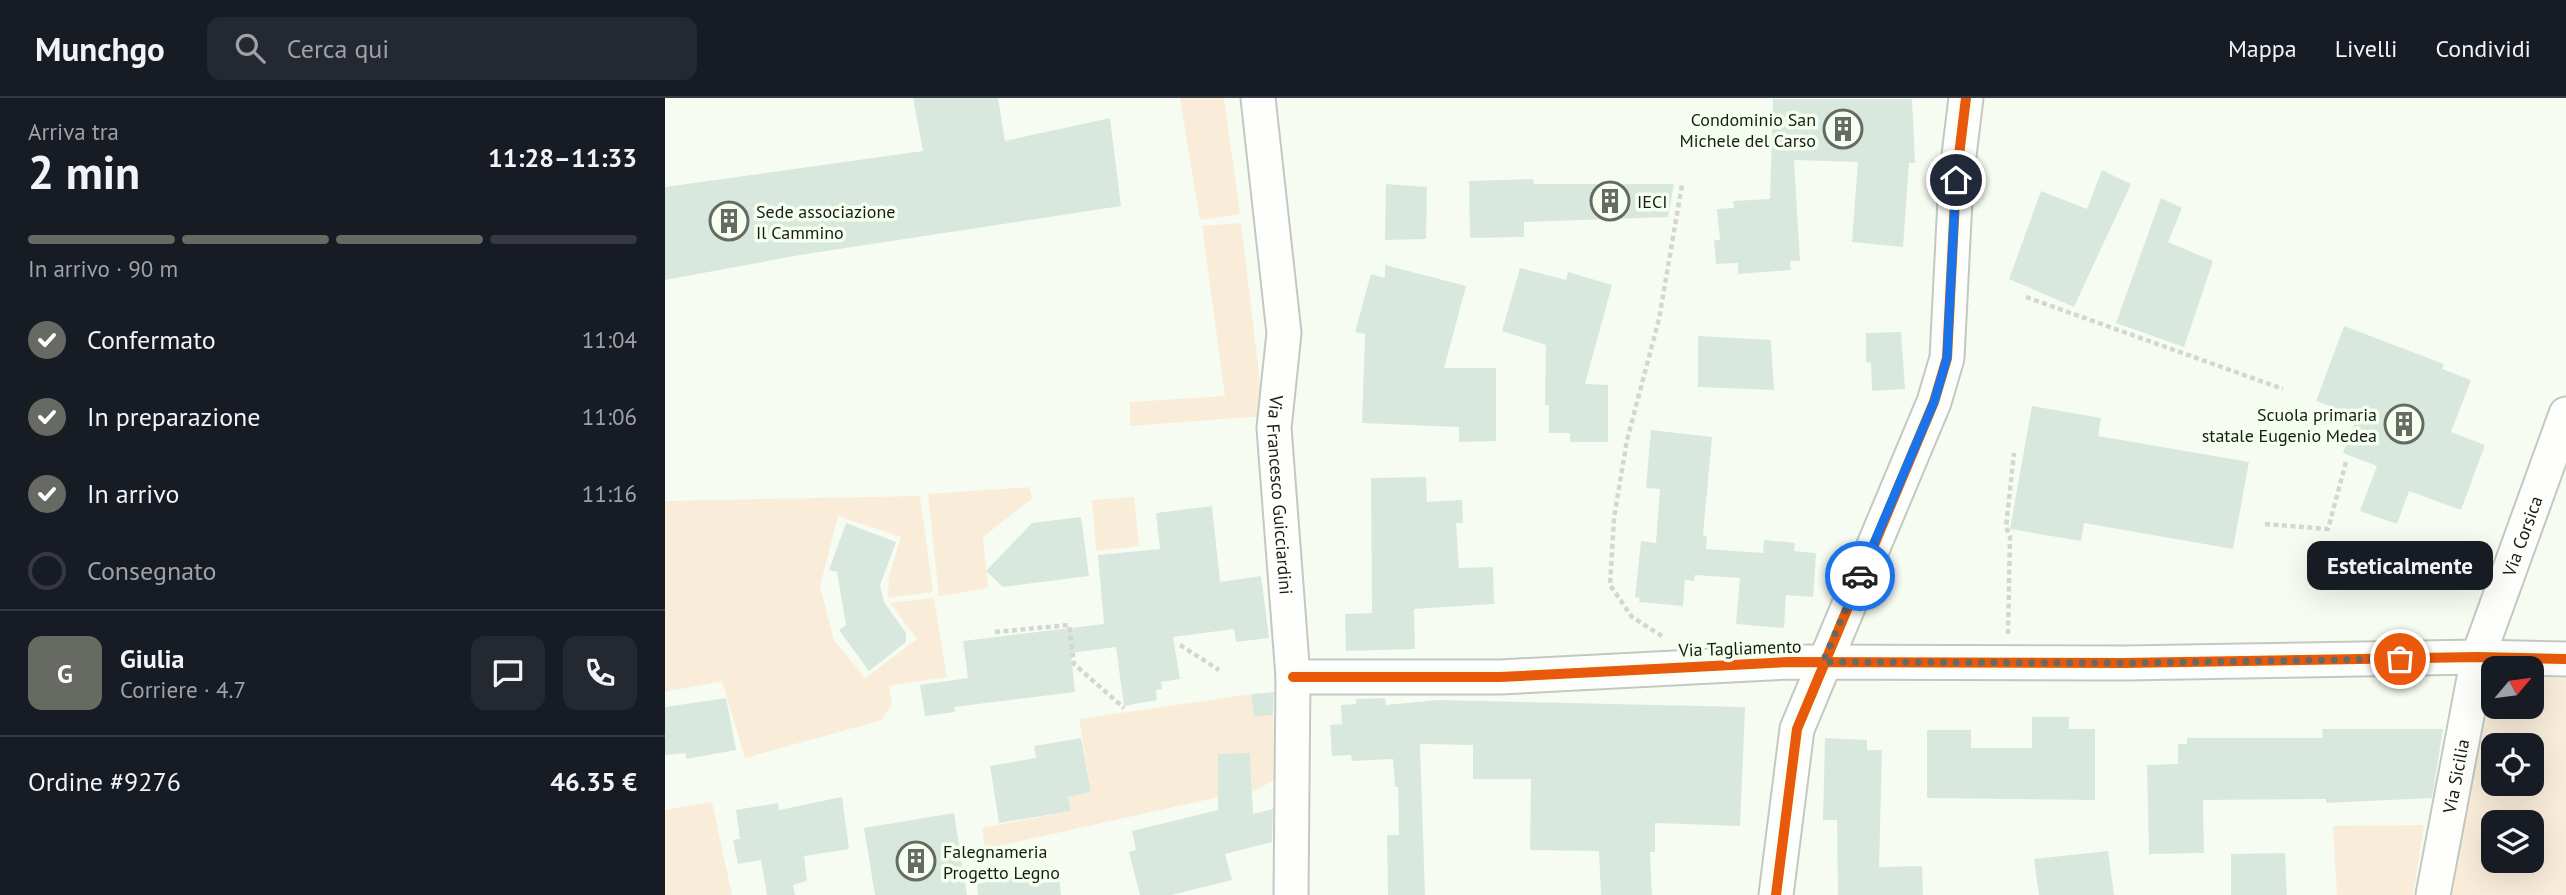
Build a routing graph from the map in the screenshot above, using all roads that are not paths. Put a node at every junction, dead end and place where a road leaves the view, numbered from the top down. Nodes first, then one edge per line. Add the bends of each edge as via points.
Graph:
1 (1258, 98) edge
2 (1966, 98) edge
3 (2566, 414) edge
4 (2478, 657) junction
5 (2566, 659) edge
6 (1823, 662) junction
7 (1293, 677) junction
8 (1291, 895) edge
9 (1776, 895) edge
10 (2433, 895) edge

1 - 7 street, Via Francesco Guicciardini via 1284,333 1274,448
2 - 6 street via 1956,180 1947,358 1934,402
3 - 4 street, Via Corsica
4 - 5 street, Via Tagliamento
4 - 6 street, Via Tagliamento
4 - 10 street, Via Sicilia
6 - 7 street, Via Tagliamento via 1500,677
6 - 9 street via 1797,729
7 - 8 street, Via Francesco Guicciardini

